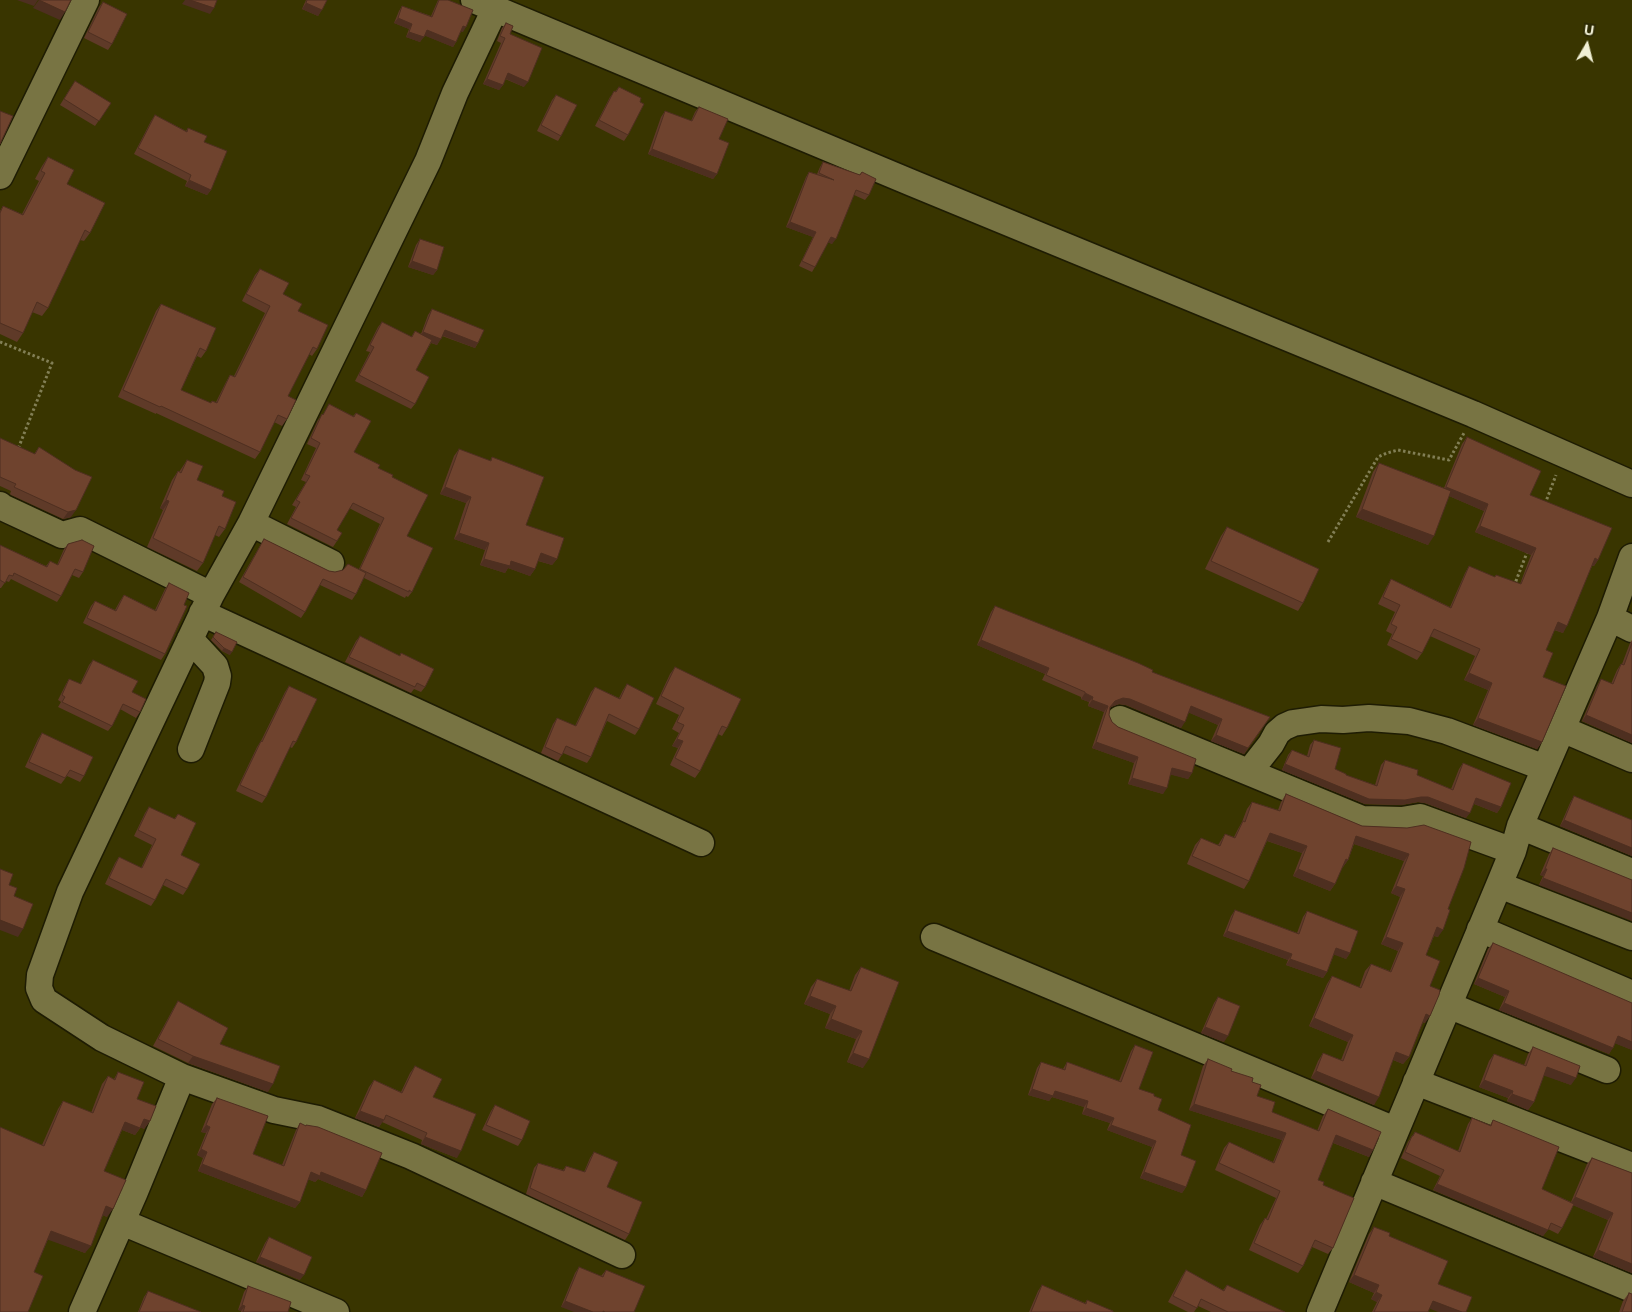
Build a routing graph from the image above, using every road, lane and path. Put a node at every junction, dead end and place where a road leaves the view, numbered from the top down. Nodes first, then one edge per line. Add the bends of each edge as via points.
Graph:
1 (86, 0) edge
2 (484, 4) edge
3 (0, 176) edge
4 (0, 342) edge
5 (1473, 414) junction
6 (17, 452) edge
7 (1565, 454) junction
8 (1632, 484) edge
9 (0, 505) edge
10 (1544, 507) edge
11 (251, 523) junction
12 (1328, 542) dead end
13 (1531, 542) edge
14 (1632, 557) edge
15 (331, 563) dead end
16 (1514, 587) edge
17 (206, 604) junction
18 (1621, 624) edge
19 (190, 639) junction
20 (1120, 719) dead end
21 (1562, 729) junction
22 (191, 749) dead end
23 (1632, 759) edge
24 (1545, 768) junction
25 (1249, 772) junction
26 (1520, 826) junction
27 (701, 843) dead end
28 (1513, 852) junction
29 (1632, 872) edge
30 (1499, 885) junction
31 (1480, 929) junction
32 (934, 937) dead end
33 (1632, 938) edge
34 (1632, 994) edge
35 (1448, 1005) junction
36 (1607, 1070) dead end
37 (182, 1077) junction
38 (1416, 1082) junction
39 (1396, 1130) junction
40 (1632, 1166) edge
41 (1374, 1182) junction
42 (122, 1222) junction
43 (622, 1255) dead end
44 (1632, 1289) edge
45 (82, 1312) edge
46 (336, 1312) edge
47 (1320, 1312) edge

1 - 3 street
2 - 5 street
2 - 11 street via 455,93 428,161
4 - 6 path via 52,363
5 - 7 street
5 - 12 path via 1449,460 1398,450 1378,457
7 - 8 street
7 - 10 path
9 - 17 street via 62,535 80,530
11 - 15 street
11 - 17 street
13 - 16 path
14 - 18 street
17 - 19 street
17 - 27 street
18 - 21 street
19 - 22 street via 215,666 218,676
19 - 37 street via 70,892 40,975 39,988 44,1000 102,1038
20 - 25 street
21 - 23 street
21 - 24 street
24 - 25 street via 1409,721 1369,718 1321,719 1284,727
24 - 26 street
25 - 28 street via 1362,819 1420,817
26 - 28 street
26 - 29 street
28 - 30 street
30 - 31 street
30 - 33 street
31 - 34 street
31 - 35 street
32 - 39 street
35 - 36 street
35 - 38 street
37 - 42 street
37 - 43 street via 274,1110 318,1119 411,1156
38 - 39 street
38 - 40 street
39 - 41 street
41 - 44 street
41 - 47 street
42 - 45 street
42 - 46 street

